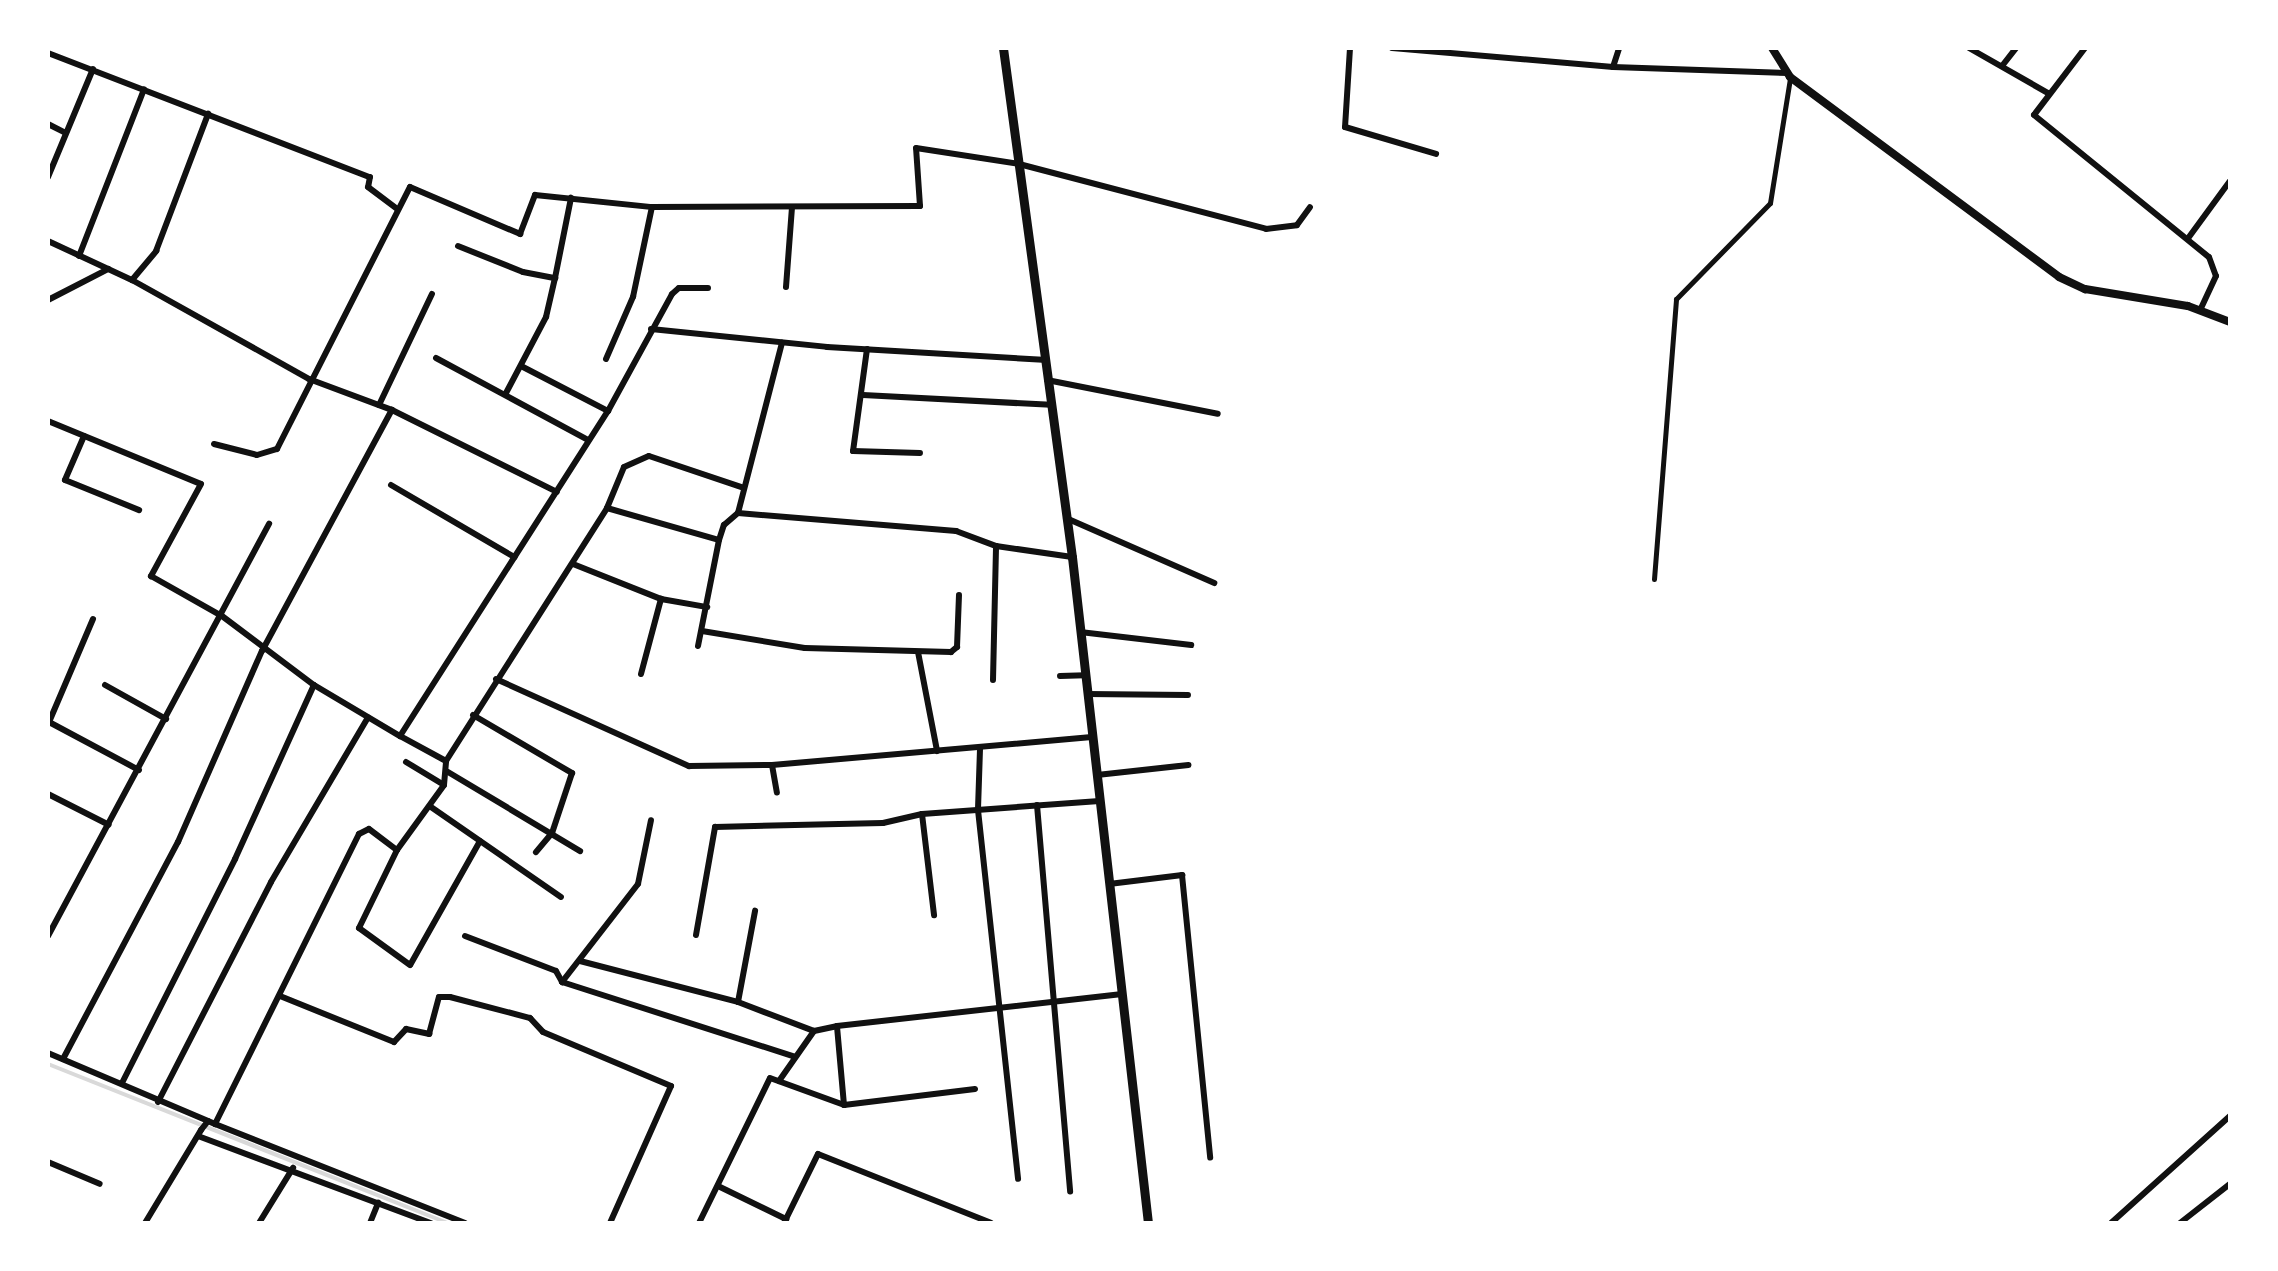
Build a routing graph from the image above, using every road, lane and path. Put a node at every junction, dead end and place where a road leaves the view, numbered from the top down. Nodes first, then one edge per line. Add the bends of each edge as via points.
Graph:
1 (1003, 48) edge
2 (1350, 48) edge
3 (1392, 48) edge
4 (1619, 48) edge
5 (1772, 48) edge
6 (1969, 48) edge
7 (2016, 48) edge
8 (2085, 48) edge
9 (48, 53) edge
10 (2002, 66) junction
11 (1613, 67) junction
12 (93, 69) junction
13 (1789, 75) junction
14 (144, 89) junction
15 (2048, 93) junction
16 (208, 114) junction
17 (48, 124) edge
18 (64, 132) junction
19 (1436, 154) dead end
20 (1019, 164) junction
21 (48, 177) edge
22 (2230, 181) edge
23 (571, 198) junction
24 (652, 207) junction
25 (792, 207) junction
26 (1310, 207) dead end
27 (397, 209) junction
28 (2189, 237) junction
29 (48, 241) edge
30 (458, 246) dead end
31 (79, 256) junction
32 (108, 269) junction
33 (555, 278) junction
34 (132, 280) junction
35 (786, 287) dead end
36 (708, 288) dead end
37 (432, 294) dead end
38 (48, 300) edge
39 (2200, 311) junction
40 (2230, 322) edge
41 (651, 329) junction
42 (782, 343) junction
43 (867, 349) junction
44 (436, 358) dead end
45 (606, 359) dead end
46 (1043, 360) junction
47 (523, 367) junction
48 (309, 379) junction
49 (1047, 380) junction
50 (506, 393) junction
51 (863, 395) junction
52 (379, 405) junction
53 (1051, 405) junction
54 (392, 410) junction
55 (608, 411) junction
56 (1218, 414) dead end
57 (48, 421) edge
58 (84, 436) junction
59 (588, 440) junction
60 (214, 444) dead end
61 (920, 453) dead end
62 (391, 485) dead end
63 (744, 488) junction
64 (557, 492) junction
65 (607, 508) junction
66 (139, 510) dead end
67 (738, 513) junction
68 (1066, 518) junction
69 (269, 524) dead end
70 (719, 540) junction
71 (996, 546) junction
72 (514, 557) junction
73 (1072, 557) junction
74 (573, 564) junction
75 (1654, 579) dead end
76 (1214, 583) dead end
77 (959, 595) dead end
78 (661, 599) junction
79 (707, 607) junction
80 (222, 616) junction
81 (93, 619) dead end
82 (702, 631) junction
83 (1080, 632) junction
84 (1191, 645) dead end
85 (698, 646) dead end
86 (262, 651) junction
87 (918, 652) junction
88 (641, 674) dead end
89 (1085, 675) junction
90 (1060, 676) dead end
91 (496, 679) junction
92 (993, 680) dead end
93 (105, 685) dead end
94 (314, 685) junction
95 (1087, 694) junction
96 (1188, 695) dead end
97 (473, 715) junction
98 (368, 717) junction
99 (166, 719) junction
100 (48, 721) edge
101 (400, 736) junction
102 (1092, 737) junction
103 (980, 749) junction
104 (937, 751) junction
105 (446, 761) junction
106 (406, 762) dead end
107 (772, 765) junction
108 (1188, 765) dead end
109 (139, 770) junction
110 (448, 772) junction
111 (1097, 775) junction
112 (444, 785) junction
113 (777, 793) dead end
114 (48, 794) edge
115 (1100, 801) junction
116 (1037, 805) junction
117 (431, 807) junction
118 (978, 810) junction
119 (922, 814) junction
120 (651, 820) dead end
121 (109, 825) junction
122 (552, 833) junction
123 (480, 841) junction
124 (397, 850) junction
125 (580, 851) dead end
126 (536, 852) dead end
127 (1109, 884) junction
128 (561, 897) dead end
129 (755, 911) dead end
130 (934, 915) dead end
131 (696, 935) dead end
132 (48, 936) edge
133 (465, 936) dead end
134 (580, 961) junction
135 (562, 982) junction
136 (1122, 994) junction
137 (280, 996) junction
138 (738, 1002) junction
139 (1054, 1002) junction
140 (1001, 1008) junction
141 (837, 1026) junction
142 (814, 1031) junction
143 (48, 1053) edge
144 (795, 1057) junction
145 (63, 1059) junction
146 (779, 1081) junction
147 (122, 1083) junction
148 (975, 1089) dead end
149 (158, 1102) junction
150 (844, 1105) junction
151 (2230, 1116) edge
152 (206, 1127) junction
153 (1210, 1158) dead end
154 (48, 1162) edge
155 (293, 1168) junction
156 (1018, 1179) dead end
157 (100, 1184) dead end
158 (2230, 1184) edge
159 (718, 1186) junction
160 (1070, 1192) dead end
161 (378, 1203) junction
162 (785, 1221) edge
163 (145, 1223) edge
164 (259, 1223) edge
165 (370, 1223) edge
166 (428, 1223) edge
167 (465, 1223) edge
168 (610, 1223) edge
169 (699, 1223) edge
170 (991, 1223) edge
171 (1148, 1223) edge
172 (2111, 1223) edge
173 (2180, 1223) edge

1 - 20 main road
2 - 19 street via 1345,127
3 - 11 street
4 - 11 street
5 - 13 street
6 - 10 street
7 - 10 street
8 - 15 street
9 - 12 street
10 - 15 street
11 - 13 street
12 - 14 street
12 - 18 street
13 - 39 street via 2059,277 2085,289
13 - 75 street via 1770,203 1676,299
14 - 16 street
14 - 31 street
15 - 28 street via 2035,108 2036,118
16 - 27 street via 370,177 368,187
16 - 34 street via 156,251
17 - 18 street
18 - 21 street
20 - 25 street via 916,148 920,206
20 - 26 street via 1266,229 1297,225
20 - 46 main road
22 - 28 street
23 - 24 street
23 - 27 street via 535,195 520,234 410,187
23 - 33 street
24 - 25 street
24 - 45 street via 633,297
25 - 35 street
27 - 48 street
28 - 39 street via 2216,270
29 - 31 street
30 - 33 street via 523,272
31 - 32 street
32 - 34 street
32 - 38 street
33 - 47 street via 546,317
34 - 48 street
36 - 41 street via 679,288
37 - 52 street
39 - 40 street
41 - 42 street
41 - 55 street
42 - 43 street
42 - 63 street
43 - 46 street
43 - 51 street
44 - 50 street
46 - 49 main road
47 - 50 street
47 - 55 street
48 - 52 street
48 - 60 street via 272,455
49 - 53 main road
49 - 56 street
50 - 59 street
51 - 53 street
51 - 61 street via 853,451
52 - 54 street
53 - 68 main road
54 - 64 street
54 - 86 street
55 - 59 street
57 - 58 street
58 - 66 street via 65,480
58 - 80 street via 201,484 151,576
59 - 64 street
62 - 72 street
63 - 65 street via 638,457 624,467
63 - 67 street
64 - 72 street
65 - 70 street
65 - 74 street
67 - 70 street via 724,525
67 - 71 street via 956,531
68 - 73 main road
68 - 76 street
69 - 80 street
70 - 79 street
71 - 73 street
71 - 92 street
72 - 101 street
73 - 83 main road
74 - 78 street
74 - 91 street
77 - 87 street via 955,650
78 - 79 street
78 - 88 street
79 - 82 street
80 - 86 street
80 - 99 street
81 - 100 street
82 - 85 street
82 - 87 street via 791,647
83 - 84 street
83 - 89 main road
86 - 94 street
86 - 145 street via 178,842
87 - 104 street
89 - 90 street
89 - 95 main road
91 - 97 street
91 - 107 street via 689,766
93 - 99 street
94 - 98 street
94 - 147 street via 235,859
95 - 96 street
95 - 102 main road
97 - 105 street
97 - 122 street via 572,773
98 - 101 street
98 - 149 street via 271,882
99 - 109 street
100 - 109 street
101 - 105 street
102 - 103 street
102 - 111 main road
103 - 104 street
103 - 118 street
104 - 107 street
105 - 110 street
106 - 112 street
107 - 113 street
108 - 111 street
109 - 121 street
110 - 112 street
110 - 122 street
111 - 115 main road
112 - 117 street
114 - 121 street
115 - 116 street
115 - 127 main road
116 - 118 street
116 - 139 street
117 - 123 street
117 - 124 street
118 - 119 street
118 - 140 street
119 - 130 street
119 - 131 street via 883,823 715,827
120 - 134 street via 638,884
121 - 132 street
122 - 125 street
122 - 126 street
123 - 124 street via 410,965 359,928
123 - 128 street
124 - 137 street via 369,829 359,834
127 - 136 main road
127 - 153 street via 1182,875
129 - 138 street
133 - 135 street via 556,971
134 - 135 street
134 - 138 street
135 - 144 street
136 - 139 street
136 - 171 main road
137 - 152 street
137 - 168 street via 394,1042 406,1029 429,1034 439,997 450,997 530,1018 543,1032 671,1086
138 - 142 street
139 - 140 street
139 - 160 street
140 - 141 street
140 - 156 street
141 - 142 street
141 - 150 street
142 - 144 street
143 - 145 street
144 - 146 street
145 - 147 street
146 - 150 street
146 - 159 street via 770,1078
147 - 149 street
148 - 150 street
149 - 152 street
151 - 172 street
152 - 155 street
152 - 163 street
152 - 167 street
154 - 157 street
155 - 161 street
155 - 164 street
158 - 173 street
159 - 162 street
159 - 169 street
161 - 165 street
161 - 166 street
162 - 170 street via 818,1154

